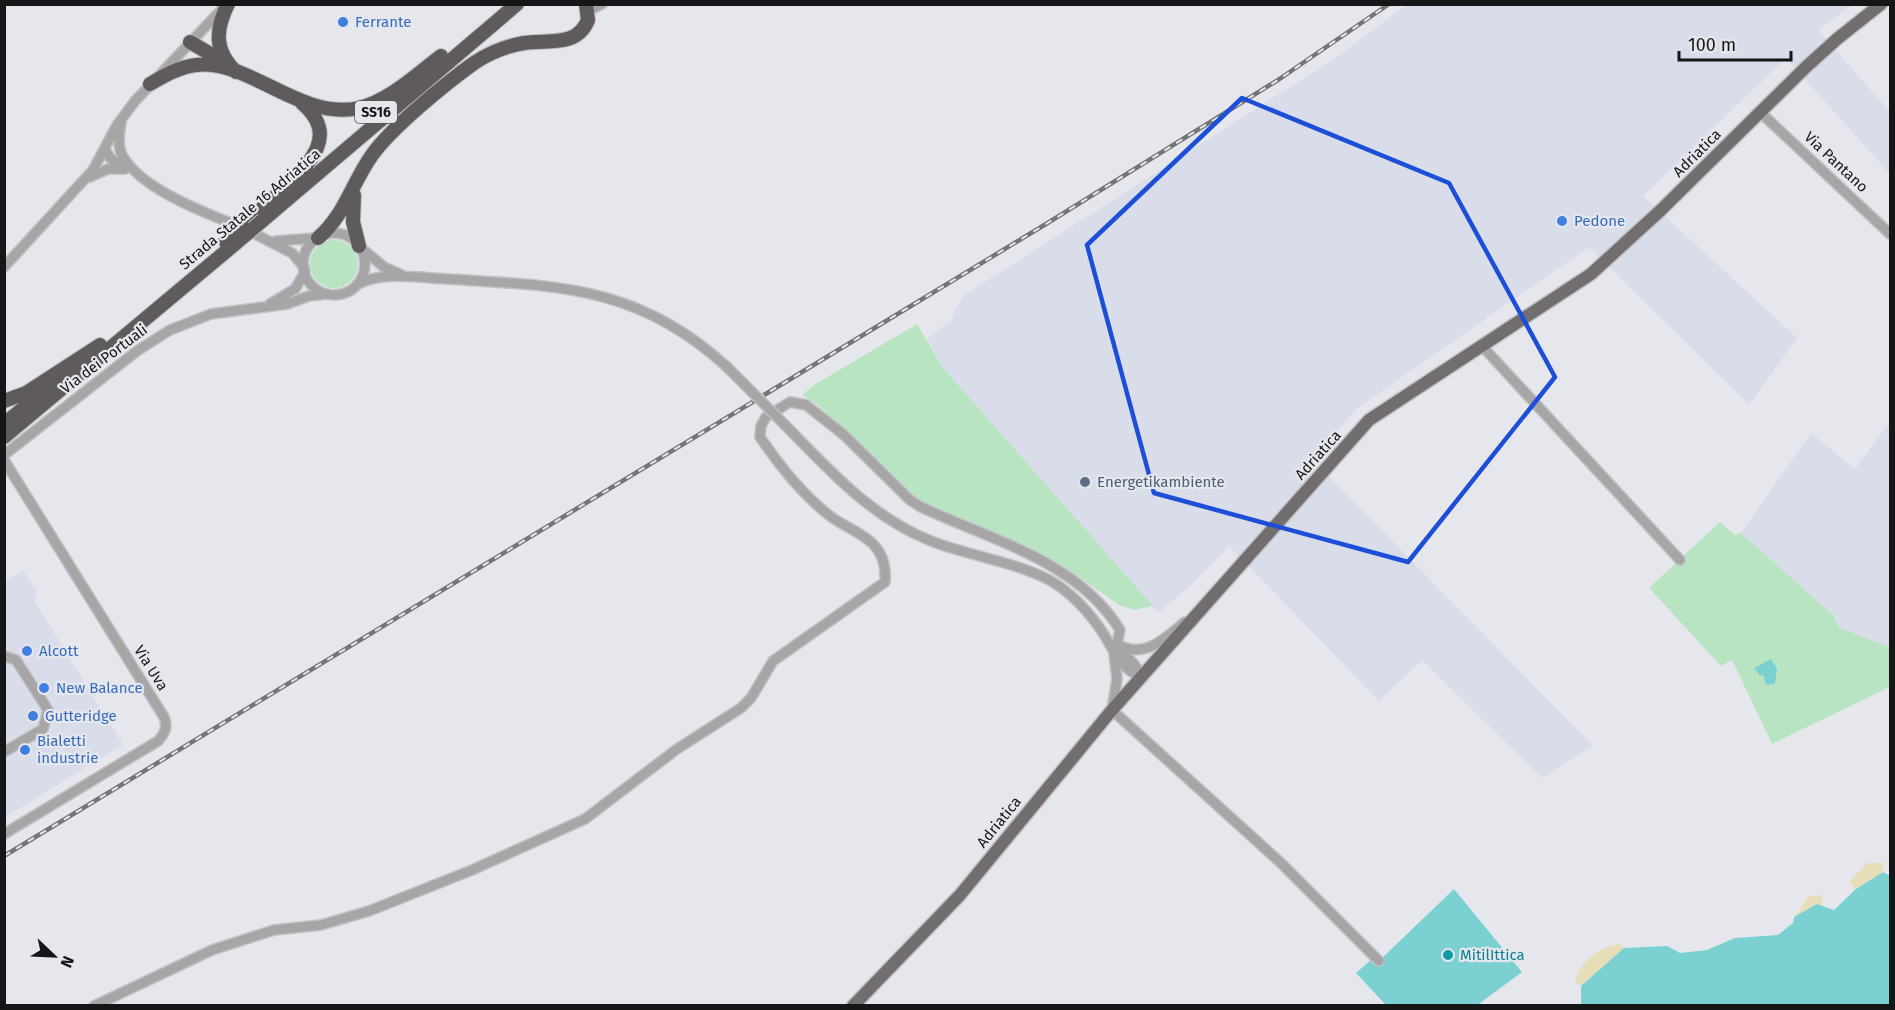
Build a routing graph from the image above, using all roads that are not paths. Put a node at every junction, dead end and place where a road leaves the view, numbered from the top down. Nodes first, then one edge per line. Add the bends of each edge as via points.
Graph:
1 (227, 4) edge
2 (502, 4) edge
3 (517, 4) edge
4 (525, 4) edge
5 (602, 4) edge
6 (1881, 4) edge
7 (587, 8) edge
8 (190, 42) junction
9 (465, 48) junction
10 (441, 56) junction
11 (212, 65) junction
12 (232, 68) junction
13 (150, 84) junction
14 (298, 100) junction
15 (1760, 112) junction
16 (122, 118) junction
17 (105, 149) junction
18 (122, 156) junction
19 (124, 169) junction
20 (135, 171) junction
21 (82, 181) junction
22 (356, 182) junction
23 (273, 199) junction
24 (256, 219) junction
25 (233, 224) dead end
26 (1890, 234) edge
27 (257, 235) dead end
28 (318, 238) junction
29 (272, 240) junction
30 (230, 242) junction
31 (359, 246) junction
32 (4, 267) edge
33 (304, 269) junction
34 (413, 277) junction
35 (358, 284) junction
36 (327, 294) junction
37 (268, 305) junction
38 (100, 345) junction
39 (1482, 346) junction
40 (4, 401) edge
41 (4, 424) edge
42 (4, 436) edge
43 (4, 455) edge
44 (4, 460) edge
45 (1680, 560) dead end
46 (1208, 602) junction
47 (1111, 615) junction
48 (1103, 633) junction
49 (1115, 648) junction
50 (4, 656) edge
51 (1141, 677) junction
52 (1112, 710) junction
53 (4, 752) edge
54 (4, 834) edge
55 (1378, 961) dead end
56 (94, 1005) edge
57 (853, 1005) edge

1 - 8 street
1 - 12 highway via 218,34 220,50
2 - 10 highway, Strada Statale 16 Adriatica / SS16
3 - 9 highway, Strada Statale 16 Adriatica / SS16
4 - 9 highway, SS16
5 - 7 street
6 - 15 main road, Adriatica via 1837,39
7 - 22 highway, SS16 via 585,27 572,38 512,46 474,64 385,139
8 - 11 highway
8 - 12 highway, SS16
8 - 13 street
9 - 24 highway, Strada Statale 16 Adriatica / SS16
10 - 14 highway, SS16 via 367,106 336,110
10 - 23 highway, Strada Statale 16 Adriatica / SS16
11 - 12 highway, SS16
11 - 13 highway, SS16 via 188,66
12 - 14 highway, SS16
13 - 16 street
14 - 23 highway, SS16 via 317,120 319,145
15 - 26 street, Via Pantano
15 - 39 main road, Adriatica via 1591,274
16 - 17 street
16 - 18 street via 118,140
17 - 18 street
17 - 19 street
17 - 21 street
18 - 20 street
19 - 20 street
19 - 21 street via 106,169
20 - 25 street via 179,200
21 - 32 street
22 - 28 highway, SS16 via 340,216
22 - 31 highway, SS16 via 352,217
23 - 24 highway, Strada Statale 16 Adriatica / SS16
24 - 30 highway, Strada Statale 16 Adriatica / SS16, bridge
27 - 29 street
28 - 29 street
28 - 31 street via 342,234
28 - 33 street via 307,250
29 - 33 street via 293,253
30 - 38 highway, Strada Statale 16 Adriatica / SS16
30 - 42 highway, Strada Statale 16 Adriatica / SS16
31 - 34 street via 384,267
31 - 35 street via 365,264
33 - 36 street via 313,286
33 - 37 street, Via dei Portuali via 296,289
34 - 35 street via 375,278
34 - 48 street, bridge via 550,285 607,297 671,324 728,366 843,483 879,513 929,541 1053,582 1076,601
35 - 36 street via 342,294
36 - 37 street, Via dei Portuali
37 - 43 street, Via dei Portuali via 211,314 159,336
38 - 40 highway via 26,393
38 - 41 highway, Strada Statale 16 Adriatica / SS16
39 - 45 street
39 - 46 main road, Adriatica via 1370,420
44 - 54 street, Via Uva via 166,724 158,741
46 - 49 street via 1154,646 1137,651
46 - 51 main road, Adriatica
47 - 48 street
47 - 49 street via 1120,630
47 - 56 street via 1072,577 1054,566 910,500 844,435 806,405 790,402 766,417 760,437 813,501 872,543 881,555 885,582 773,661 741,708 677,749 585,819 369,911 321,925 274,930 212,950
48 - 49 street
49 - 51 street
49 - 52 street via 1118,679
50 - 53 street via 16,660 48,710 43,729
51 - 52 main road, Adriatica
52 - 55 street via 1281,863
52 - 57 main road, Adriatica via 960,896

